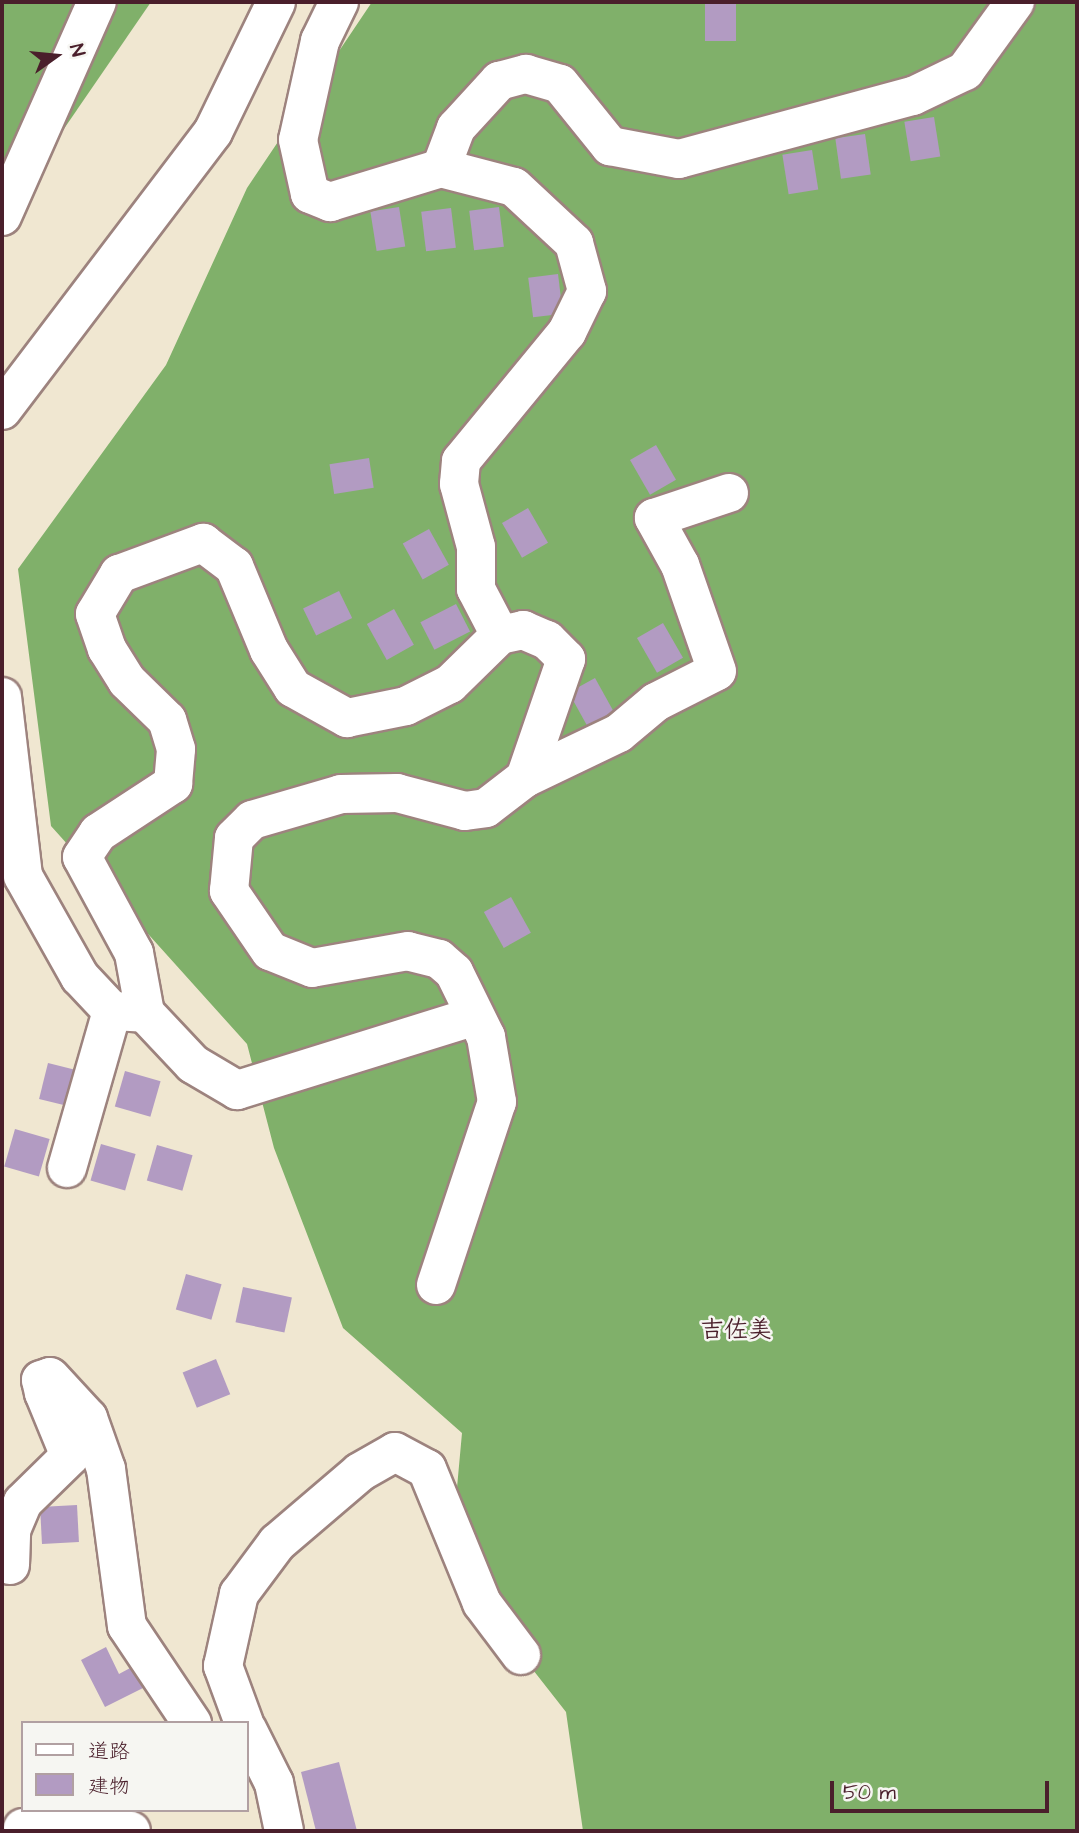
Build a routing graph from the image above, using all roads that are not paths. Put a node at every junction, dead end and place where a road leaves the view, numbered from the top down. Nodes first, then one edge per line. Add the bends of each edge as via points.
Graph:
1 (97, 2) edge
2 (276, 2) edge
3 (339, 2) edge
4 (1015, 2) edge
5 (441, 168) junction
6 (2, 216) edge
7 (2, 410) edge
8 (729, 493) dead end
9 (500, 635) junction
10 (2, 696) edge
11 (525, 778) junction
12 (128, 1012) junction
13 (472, 1017) junction
14 (66, 1168) dead end
15 (436, 1284) dead end
16 (10, 1565) dead end
17 (521, 1655) dead end
18 (191, 1721) edge
19 (243, 1721) edge
20 (248, 1731) edge
21 (248, 1792) edge
22 (23, 1828) dead end
23 (131, 1831) edge
24 (284, 1831) edge

1 - 6 street
2 - 7 street via 213,132
3 - 5 street via 320,41 298,140 310,194 330,202
4 - 5 street via 965,71 913,96 678,159 610,146 560,84 526,74 499,81 456,128
5 - 9 street via 514,187 546,212 574,243 587,291 567,332 461,461 459,484 476,547 476,589
8 - 11 street via 654,518 680,565 717,671 656,702 619,733
9 - 11 street via 523,630 547,640 566,659
9 - 12 street via 450,684 406,706 347,718 293,688 269,650 234,566 204,543 119,574 95,614 127,681 167,720 176,749 173,784 98,834 82,857 134,953
10 - 12 street via 23,876 79,978
11 - 13 street via 486,808 465,811 397,793 341,794 252,820 234,838 229,891 270,951 312,968 408,951 439,959 454,972
12 - 13 street via 194,1065 237,1090
12 - 14 street
13 - 15 street via 485,1037 497,1102
16 - 18 street via 11,1530 23,1502 70,1456 44,1393 41,1380 50,1377 88,1418 106,1469 127,1626
17 - 19 street via 482,1603 427,1469 396,1452 360,1472 277,1543 239,1594 223,1666
20 - 24 street via 274,1783
21 - 24 street
22 - 23 street

